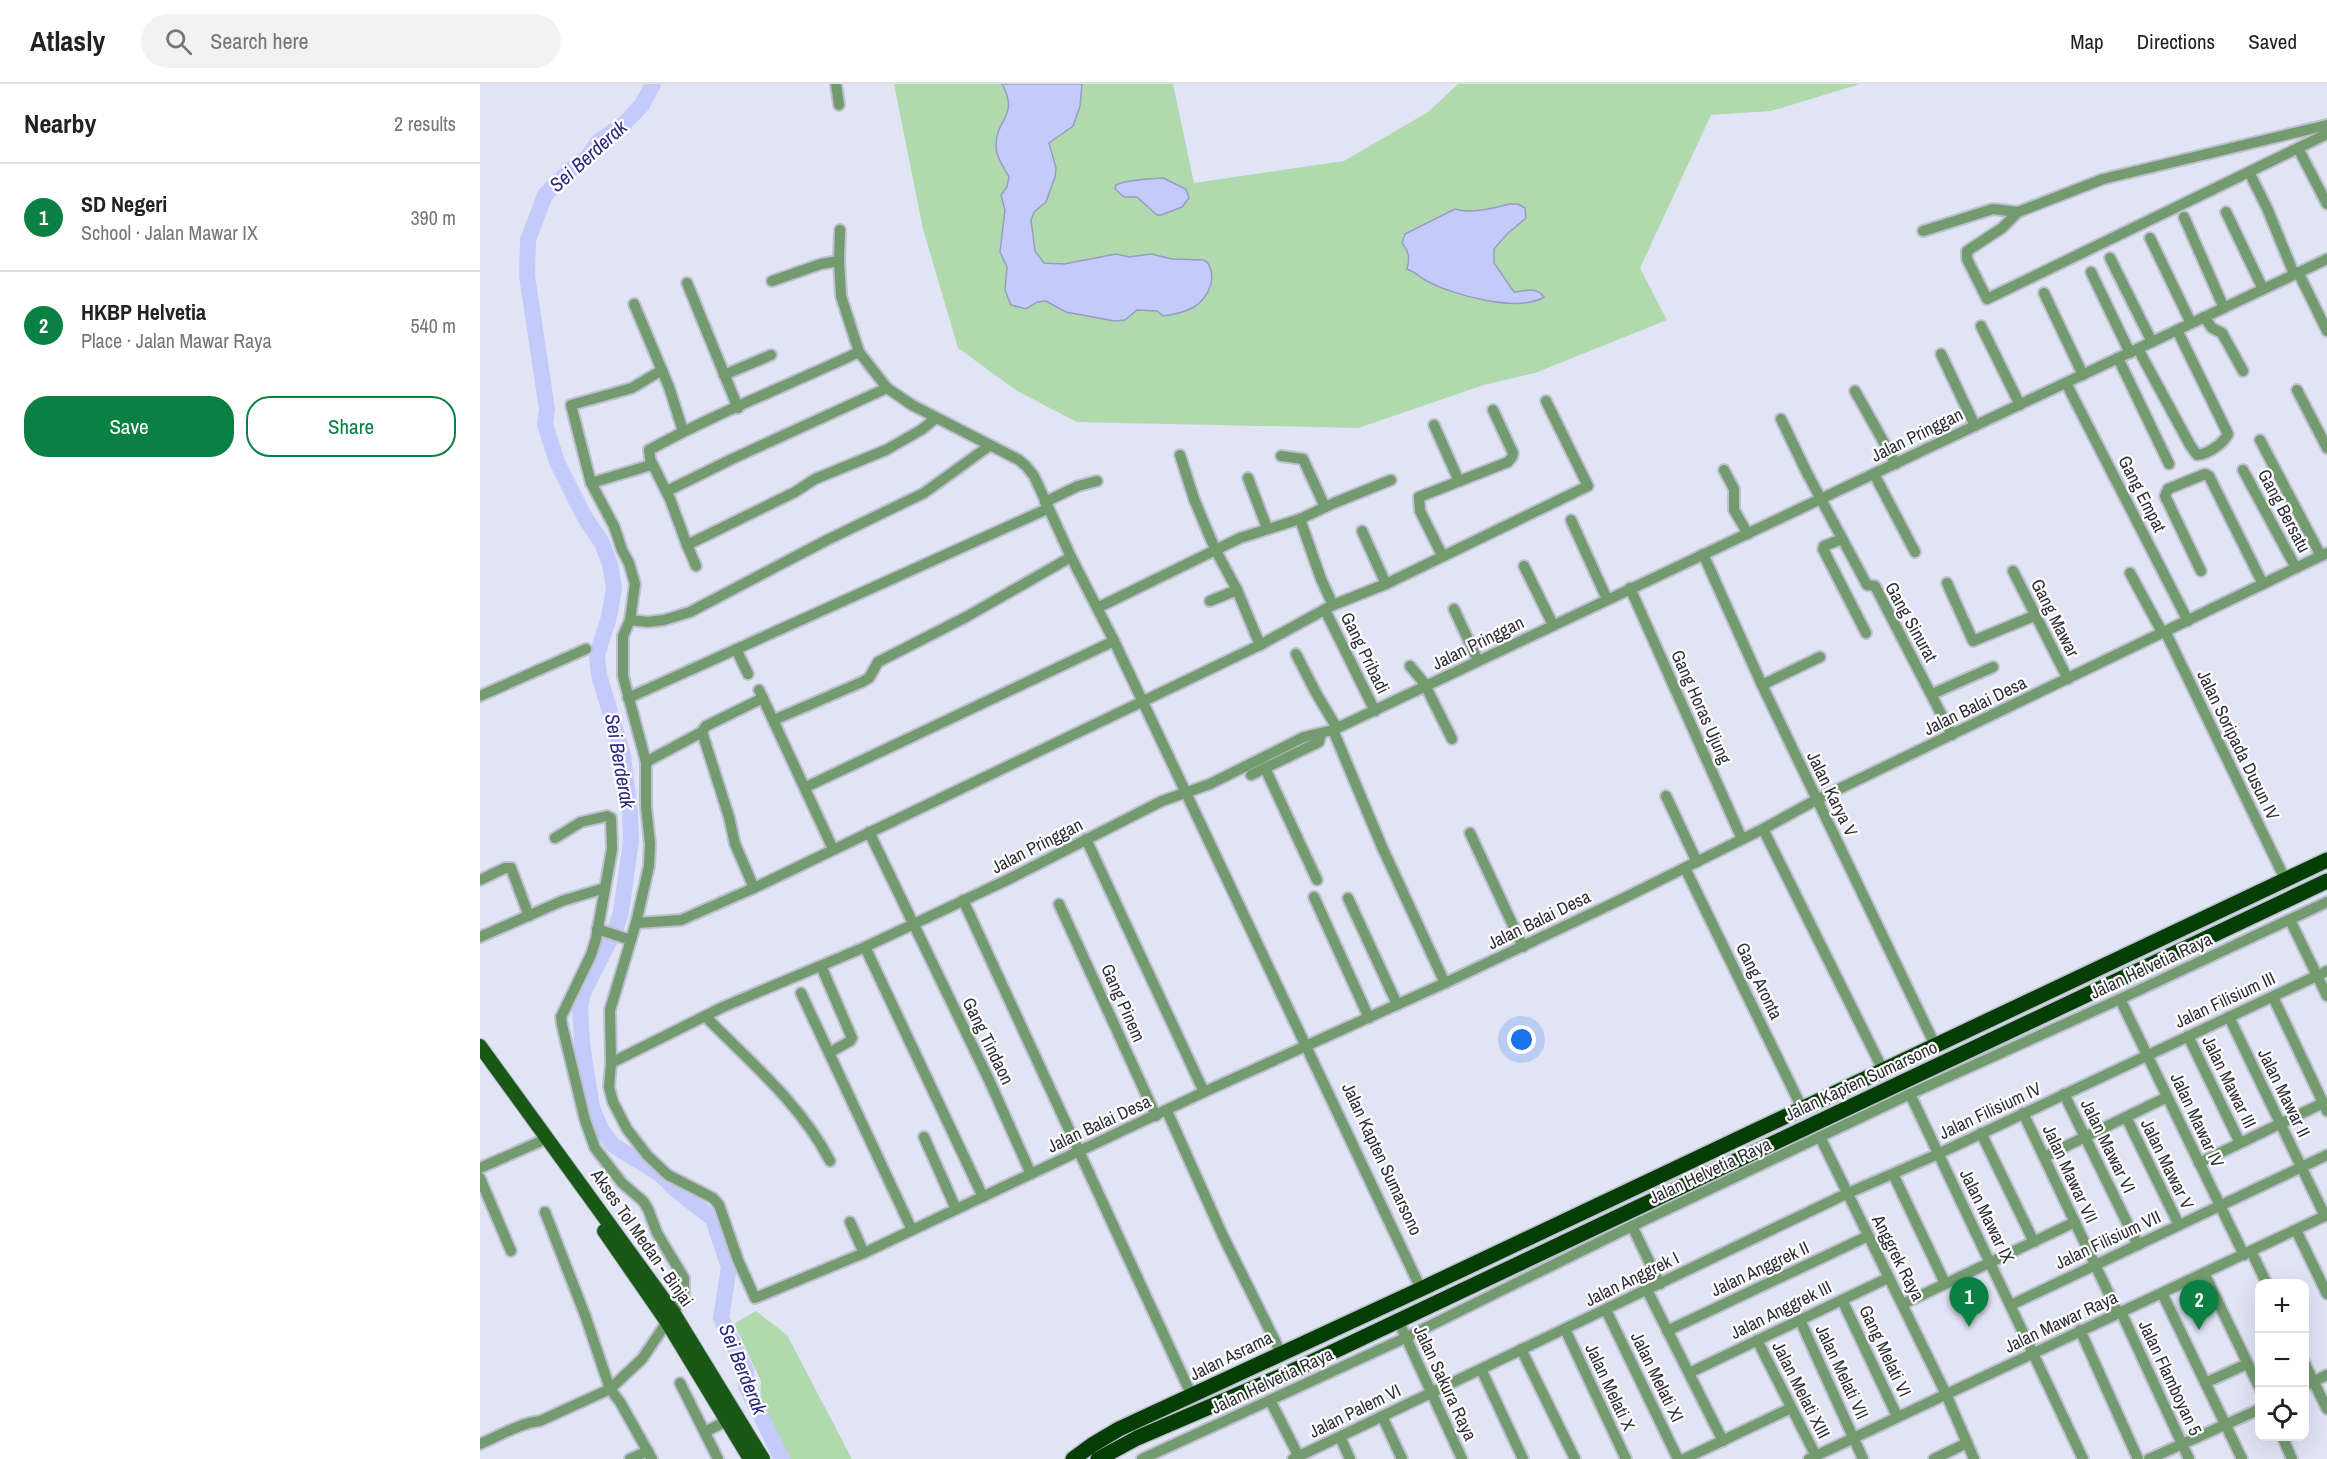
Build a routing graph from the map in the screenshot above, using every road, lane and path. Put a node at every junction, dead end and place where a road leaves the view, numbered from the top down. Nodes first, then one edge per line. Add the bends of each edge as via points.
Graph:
1 (836, 84) edge
2 (839, 105) dead end
3 (2327, 125) edge
4 (2327, 134) edge
5 (2301, 154) dead end
6 (2252, 178) dead end
7 (2327, 204) edge
8 (2018, 212) junction
9 (2226, 212) dead end
10 (2184, 217) dead end
11 (840, 230) dead end
12 (1923, 231) dead end
13 (2150, 238) dead end
14 (2110, 258) dead end
15 (2327, 259) edge
16 (839, 261) junction
17 (2091, 272) dead end
18 (2296, 273) junction
19 (772, 281) dead end
20 (687, 283) dead end
21 (2263, 289) junction
22 (2044, 293) dead end
23 (634, 304) dead end
24 (2224, 308) junction
25 (2204, 317) junction
26 (2191, 323) junction
27 (1981, 326) dead end
28 (2177, 330) junction
29 (2327, 331) edge
30 (2152, 342) junction
31 (2134, 350) junction
32 (859, 352) junction
33 (1941, 354) dead end
34 (771, 355) dead end
35 (2118, 358) junction
36 (662, 370) junction
37 (2242, 371) dead end
38 (724, 375) junction
39 (2083, 375) junction
40 (2066, 383) junction
41 (887, 388) junction
42 (2297, 390) dead end
43 (1855, 391) dead end
44 (1546, 401) dead end
45 (2020, 405) junction
46 (738, 408) junction
47 (1493, 410) dead end
48 (936, 418) junction
49 (1781, 419) dead end
50 (1434, 425) dead end
51 (1975, 426) junction
52 (683, 430) junction
53 (2260, 440) dead end
54 (989, 446) junction
55 (2327, 448) edge
56 (1180, 455) dead end
57 (1281, 456) dead end
58 (652, 463) junction
59 (1896, 464) junction
60 (2169, 464) dead end
61 (1724, 470) dead end
62 (2243, 470) dead end
63 (1874, 474) junction
64 (1248, 478) dead end
65 (1391, 480) dead end
66 (1097, 481) dead end
67 (1459, 481) junction
68 (591, 483) junction
69 (667, 491) junction
70 (1821, 499) junction
71 (1046, 505) junction
72 (1325, 507) junction
73 (1300, 519) junction
74 (1570, 520) dead end
75 (1267, 528) junction
76 (1362, 531) dead end
77 (1748, 534) junction
78 (1842, 539) junction
79 (687, 545) junction
80 (1215, 549) junction
81 (1915, 552) dead end
82 (1704, 554) junction
83 (2324, 554) edge
84 (1442, 555) junction
85 (1071, 557) junction
86 (696, 566) dead end
87 (1524, 566) dead end
88 (2296, 568) junction
89 (2013, 571) dead end
90 (2201, 571) dead end
91 (2130, 573) dead end
92 (1386, 584) junction
93 (1947, 584) dead end
94 (2262, 584) junction
95 (1630, 588) junction
96 (1237, 590) junction
97 (1607, 599) junction
98 (1210, 601) dead end
99 (1097, 608) junction
100 (1329, 608) junction
101 (1454, 609) dead end
102 (2034, 616) junction
103 (630, 620) junction
104 (2188, 621) junction
105 (1553, 625) junction
106 (2163, 632) junction
107 (1866, 633) dead end
108 (1114, 641) junction
109 (1260, 645) junction
110 (586, 649) dead end
111 (736, 649) junction
112 (1296, 654) dead end
113 (1820, 657) dead end
114 (1478, 661) junction
115 (1410, 666) dead end
116 (1993, 667) dead end
117 (748, 674) dead end
118 (2068, 679) junction
119 (1762, 685) junction
120 (1426, 687) junction
121 (1932, 694) junction
122 (480, 696) edge
123 (628, 698) junction
124 (1141, 701) junction
125 (1375, 711) junction
126 (774, 720) junction
127 (1335, 729) junction
128 (702, 732) junction
129 (1321, 734) junction
130 (1952, 735) junction
131 (1452, 739) dead end
132 (646, 762) junction
133 (1265, 768) junction
134 (1251, 775) dead end
135 (806, 787) junction
136 (1186, 794) junction
137 (1666, 796) dead end
138 (1816, 800) junction
139 (1763, 829) junction
140 (869, 832) junction
141 (1470, 833) dead end
142 (555, 838) dead end
143 (1086, 839) junction
144 (1742, 839) junction
145 (833, 849) junction
146 (2327, 860) edge
147 (1697, 862) junction
148 (1685, 867) junction
149 (2283, 876) junction
150 (480, 880) edge
151 (1317, 880) dead end
152 (2327, 881) edge
153 (605, 888) junction
154 (754, 888) junction
155 (1314, 897) dead end
156 (1348, 898) dead end
157 (963, 900) junction
158 (2327, 902) edge
159 (1059, 904) dead end
160 (529, 916) junction
161 (2290, 920) junction
162 (2195, 922) junction
163 (636, 923) junction
164 (913, 924) junction
165 (600, 930) junction
166 (480, 937) edge
167 (628, 939) junction
168 (2204, 940) junction
169 (866, 947) junction
170 (1523, 947) junction
171 (821, 966) junction
172 (2322, 974) edge
173 (1445, 984) junction
174 (801, 993) dead end
175 (2327, 996) edge
176 (2273, 997) junction
177 (2120, 999) junction
178 (1397, 1004) junction
179 (705, 1017) junction
180 (2229, 1017) junction
181 (1369, 1018) junction
182 (2188, 1036) junction
183 (1935, 1045) junction
184 (480, 1046) edge
185 (1307, 1047) junction
186 (829, 1053) junction
187 (2147, 1054) junction
188 (480, 1062) edge
189 (611, 1063) junction
190 (1883, 1070) junction
191 (500, 1081) junction
192 (1204, 1092) junction
193 (1910, 1094) junction
194 (2064, 1094) junction
195 (2167, 1097) junction
196 (2325, 1107) edge
197 (1802, 1108) junction
198 (1162, 1113) junction
199 (2023, 1113) junction
200 (2126, 1117) junction
201 (2281, 1124) junction
202 (1981, 1133) junction
203 (924, 1137) dead end
204 (1820, 1137) junction
205 (2085, 1137) junction
206 (539, 1142) junction
207 (2240, 1143) junction
208 (1078, 1152) junction
209 (1938, 1154) junction
210 (2327, 1155) edge
211 (2044, 1157) junction
212 (830, 1161) dead end
213 (2199, 1163) junction
214 (480, 1168) edge
215 (2301, 1168) junction
216 (1031, 1174) junction
217 (1893, 1174) junction
218 (480, 1178) edge
219 (1846, 1194) junction
220 (983, 1197) junction
221 (2219, 1206) junction
222 (956, 1209) junction
223 (545, 1212) dead end
224 (2326, 1215) edge
225 (850, 1222) dead end
226 (2075, 1222) junction
227 (2179, 1225) junction
228 (1632, 1226) junction
229 (912, 1230) junction
230 (2296, 1230) junction
231 (1868, 1236) junction
232 (2034, 1242) junction
233 (2138, 1245) junction
234 (511, 1251) dead end
235 (864, 1252) junction
236 (2247, 1253) junction
237 (1991, 1262) junction
238 (2095, 1265) junction
239 (2204, 1273) junction
240 (2323, 1275) edge
241 (1888, 1278) junction
242 (2264, 1279) edge
243 (1945, 1283) junction
244 (1660, 1284) junction
245 (1647, 1290) junction
246 (1415, 1292) junction
247 (2163, 1293) junction
248 (2327, 1294) edge
249 (1842, 1300) junction
250 (1903, 1304) junction
251 (2011, 1305) junction
252 (1606, 1310) junction
253 (2120, 1312) junction
254 (670, 1317) junction
255 (1405, 1317) junction
256 (1800, 1320) junction
257 (1565, 1329) junction
258 (2080, 1330) junction
259 (1667, 1331) junction
260 (1405, 1338) junction
261 (1757, 1340) junction
262 (1521, 1349) junction
263 (2034, 1352) junction
264 (1281, 1353) junction
265 (2247, 1364) junction
266 (1481, 1369) junction
267 (1689, 1373) junction
268 (2327, 1375) edge
269 (680, 1383) dead end
270 (2205, 1383) junction
271 (2309, 1384) edge
272 (2258, 1387) edge
273 (610, 1389) junction
274 (1432, 1392) junction
275 (1946, 1394) junction
276 (1192, 1396) junction
277 (1270, 1400) junction
278 (1791, 1408) junction
279 (2327, 1409) edge
280 (2255, 1410) edge
281 (1382, 1416) junction
282 (1897, 1416) junction
283 (732, 1419) junction
284 (2226, 1424) junction
285 (705, 1432) junction
286 (1340, 1437) junction
287 (1854, 1437) junction
288 (1723, 1441) junction
289 (2284, 1441) edge
290 (1967, 1443) junction
291 (480, 1444) edge
292 (2182, 1444) junction
293 (650, 1455) edge
294 (1812, 1457) edge
295 (1297, 1458) edge
296 (630, 1459) edge
297 (717, 1459) edge
298 (750, 1459) edge
299 (763, 1459) edge
300 (1073, 1459) edge
301 (1098, 1459) edge
302 (1142, 1459) edge
303 (1350, 1459) edge
304 (1402, 1459) edge
305 (1462, 1459) edge
306 (1523, 1459) edge
307 (1575, 1459) edge
308 (1626, 1459) edge
309 (1678, 1459) edge
310 (1684, 1459) edge
311 (1863, 1459) edge
312 (1934, 1459) edge
313 (1974, 1459) edge
314 (2083, 1459) edge
315 (2138, 1459) edge
316 (2149, 1459) edge
317 (2189, 1459) edge
318 (2242, 1459) edge
319 (2292, 1459) edge

1 - 2 street
3 - 8 street via 2103,179
4 - 8 street via 1987,299 1966,251 2002,228
5 - 7 street
6 - 18 street
8 - 12 street via 1993,209
9 - 21 street
10 - 24 street
11 - 16 street
13 - 26 street
14 - 30 street
15 - 18 street, Jalan Pringgan
16 - 19 street
16 - 32 street via 841,296
17 - 31 street
18 - 21 street, Jalan Pringgan
18 - 29 street
20 - 38 street
21 - 24 street, Jalan Pringgan
22 - 39 street
23 - 36 street
24 - 25 street, Jalan Pringgan
25 - 26 street, Jalan Pringgan
25 - 37 street via 2222,333
26 - 28 street, Jalan Pringgan
27 - 45 street
28 - 30 street, Jalan Pringgan
28 - 31 street via 2228,434 2223,442 2201,455 2190,445
30 - 31 street, Jalan Pringgan
31 - 35 street, Jalan Pringgan
32 - 41 street
32 - 46 street
33 - 51 street
34 - 38 street
35 - 39 street, Jalan Pringgan
35 - 60 street
36 - 52 street
36 - 68 street via 632,388 571,405
38 - 46 street
39 - 40 street, Jalan Pringgan
40 - 45 street, Jalan Pringgan
40 - 104 street, Gang Empat
41 - 48 street, Jalan Kapten Sumarsono
41 - 69 street
42 - 55 street
43 - 59 street
44 - 84 street via 1588,486
45 - 51 street, Jalan Pringgan
46 - 52 street
47 - 67 street via 1512,458
48 - 54 street, Jalan Kapten Sumarsono
48 - 79 street via 886,450 815,479
49 - 70 street, Gang Sinurat
50 - 67 street
51 - 59 street, Jalan Pringgan
52 - 58 street via 649,450
53 - 83 street
54 - 71 street, Jalan Kapten Sumarsono via 1026,466
54 - 103 street via 924,493 690,612 664,620
56 - 80 street
57 - 72 street via 1303,459
58 - 68 street
58 - 69 street
59 - 63 street, Jalan Pringgan
61 - 77 street via 1734,489 1734,510
62 - 88 street, Gang Bersatu
63 - 70 street, Jalan Pringgan
63 - 81 street
64 - 75 street
65 - 72 street
66 - 71 street via 1078,486
67 - 84 street via 1419,497 1420,511
68 - 103 street via 614,526 635,584
69 - 79 street
70 - 77 street, Jalan Pringgan
70 - 78 street, Gang Sinurat
71 - 85 street, Jalan Kapten Sumarsono
71 - 111 street
72 - 73 street
73 - 75 street
73 - 100 street, Gang Pribadi
74 - 97 street
75 - 80 street
76 - 92 street
77 - 82 street, Jalan Pringgan
78 - 107 street via 1823,549
78 - 121 street, Gang Sinurat via 1867,585 1875,586
79 - 86 street
80 - 96 street
80 - 99 street
82 - 95 street, Jalan Pringgan
82 - 119 street, Jalan Karya V
83 - 88 street, Jalan Balai Desa
84 - 92 street
85 - 99 street, Jalan Kapten Sumarsono
85 - 126 street via 878,662 862,682
87 - 105 street
88 - 94 street, Jalan Balai Desa
89 - 102 street, Gang Mawar
90 - 94 street via 2165,496 2168,489 2205,474
91 - 106 street, Jalan Soripada Dusun IV
92 - 100 street
93 - 102 street via 1973,641
94 - 104 street, Jalan Balai Desa
95 - 97 street, Jalan Pringgan
95 - 144 street, Gang Horas Ujung
96 - 98 street
96 - 109 street
97 - 105 street, Jalan Pringgan
99 - 108 street, Jalan Kapten Sumarsono
100 - 109 street
100 - 125 street, Gang Pribadi
101 - 114 street
102 - 118 street, Gang Mawar
103 - 123 street via 623,636 622,655
104 - 106 street, Jalan Balai Desa
105 - 114 street, Jalan Pringgan
106 - 118 street, Jalan Balai Desa
106 - 149 street, Jalan Soripada Dusun IV
108 - 124 street, Jalan Kapten Sumarsono
108 - 135 street
109 - 124 street
110 - 122 street
111 - 117 street
111 - 123 street
112 - 127 street
113 - 119 street
114 - 120 street, Jalan Pringgan
115 - 120 street
116 - 121 street
118 - 130 street, Jalan Balai Desa
119 - 138 street, Jalan Karya V
120 - 125 street, Jalan Pringgan
120 - 131 street
121 - 130 street, Gang Sinurat
123 - 132 street
124 - 136 street, Jalan Kapten Sumarsono
124 - 140 street
125 - 127 street, Jalan Pringgan
126 - 128 street via 761,694
126 - 135 street
127 - 129 street, Jalan Pringgan
127 - 173 street via 1382,847
128 - 132 street
128 - 154 street via 735,844
129 - 133 street via 1319,742
129 - 136 street, Jalan Pringgan via 1304,737
130 - 138 street, Jalan Balai Desa
132 - 163 street via 650,855
133 - 134 street
133 - 151 street
135 - 145 street
136 - 143 street, Jalan Pringgan via 1162,801
136 - 185 street, Jalan Kapten Sumarsono
137 - 147 street
138 - 139 street, Jalan Balai Desa
138 - 183 street, Jalan Karya V
139 - 144 street, Jalan Balai Desa
139 - 190 street
140 - 145 street
140 - 164 street, Gang Tindaon
141 - 170 street
142 - 153 street via 580,822 611,818 612,849
143 - 157 street, Jalan Pringgan
143 - 192 street
144 - 147 street, Jalan Balai Desa
145 - 154 street
146 - 149 highway, Jalan Kapten Sumarsono
147 - 148 street, Jalan Balai Desa
148 - 170 street, Jalan Balai Desa
148 - 197 street, Gang Aronta
149 - 162 highway, Jalan Kapten Sumarsono
150 - 160 street via 511,868
152 - 168 highway, Jalan Kapten Sumarsono
153 - 160 street
153 - 165 street
154 - 163 street via 681,920
155 - 181 street
156 - 178 street
157 - 164 street, Jalan Pringgan
157 - 208 street
158 - 161 street, Jalan Helvetia Raya
159 - 198 street, Gang Pinem
160 - 166 street
161 - 172 street
161 - 177 street, Jalan Helvetia Raya
162 - 168 highway
162 - 183 highway, Jalan Kapten Sumarsono
163 - 167 street
164 - 169 street, Jalan Pringgan
164 - 216 street, Gang Tindaon
165 - 167 street
165 - 254 street via 561,1017 562,1025 595,1148 622,1183 643,1201 684,1278 684,1297
167 - 189 street via 610,1010
168 - 255 highway, Jalan Kapten Sumarsono
169 - 171 street, Jalan Pringgan
169 - 220 street
170 - 173 street, Jalan Balai Desa
171 - 179 street, Jalan Pringgan
171 - 186 street via 852,1038
172 - 175 street
172 - 176 street, Jalan Filisium III
173 - 178 street, Jalan Balai Desa
174 - 186 street
176 - 180 street, Jalan Filisium III
176 - 196 street
177 - 187 street, Jalan Mawar IV
177 - 193 street, Jalan Helvetia Raya
178 - 181 street, Jalan Balai Desa
179 - 189 street, Jalan Pringgan
179 - 212 street via 795,1107
180 - 182 street, Jalan Filisium III
180 - 201 street, Jalan Mawar II
181 - 185 street, Jalan Balai Desa
182 - 187 street, Jalan Filisium III
182 - 207 street, Jalan Mawar III
183 - 190 highway, Jalan Kapten Sumarsono
184 - 191 main road, Akses Tol Medan - Binjai
185 - 192 street, Jalan Balai Desa
185 - 246 street, Jalan Kapten Sumarsono
186 - 229 street
187 - 194 street, Jalan Filisium IV
187 - 195 street, Jalan Mawar IV
188 - 191 main road, Akses Tol Medan - Binjai
189 - 235 street, Jalan Balai Desa via 609,1087 627,1130 668,1175 719,1205 753,1296 757,1298
190 - 197 highway, Jalan Kapten Sumarsono
191 - 206 main road, Akses Tol Medan - Binjai
191 - 254 main road, Akses Tol Medan - Binjai
192 - 198 street, Jalan Balai Desa
193 - 204 street, Jalan Helvetia Raya
193 - 209 street, Jalan Mawar IX
194 - 199 street, Jalan Filisium IV
194 - 205 street, Jalan Mawar VI
195 - 200 street
195 - 213 street, Jalan Mawar IV
196 - 201 street
197 - 246 highway, Jalan Kapten Sumarsono
198 - 208 street, Jalan Balai Desa
198 - 264 street, Gang Pinem
199 - 202 street, Jalan Filisium IV
199 - 211 street, Jalan Mawar VII
200 - 205 street
200 - 227 street, Jalan Mawar V
201 - 207 street
201 - 215 street, Jalan Mawar II
202 - 209 street, Jalan Filisium IV
202 - 232 street
203 - 222 street
204 - 219 street, Anggrek Raya
204 - 228 street, Jalan Helvetia Raya
205 - 211 street
205 - 233 street, Jalan Mawar VI
206 - 214 street
206 - 254 main road, Akses Tol Medan - Binjai
207 - 213 street
208 - 216 street, Jalan Balai Desa
208 - 276 street
209 - 217 street, Jalan Filisium IV
209 - 237 street, Jalan Mawar IX
210 - 215 street, Jalan Filisium VII
211 - 226 street, Jalan Mawar VII
213 - 221 street, Jalan Mawar IV
215 - 221 street, Jalan Filisium VII
215 - 224 street, Jalan Mawar II
216 - 220 street, Jalan Balai Desa
217 - 219 street, Jalan Filisium IV
217 - 243 street
218 - 234 street
219 - 231 street, Anggrek Raya
219 - 244 street, Jalan Anggrek I
220 - 222 street, Jalan Balai Desa
221 - 227 street, Jalan Filisium VII
221 - 236 street, Jalan Mawar IV
222 - 229 street, Jalan Balai Desa
223 - 273 street
224 - 230 street, Jalan Mawar Raya
225 - 235 street
226 - 232 street
226 - 238 street, Jalan Mawar VII
227 - 233 street, Jalan Filisium VII
228 - 244 street
228 - 260 street, Jalan Helvetia Raya
229 - 235 street, Jalan Balai Desa
230 - 236 street, Jalan Mawar Raya
230 - 240 street
231 - 241 street, Anggrek Raya
231 - 259 street, Jalan Anggrek II
232 - 237 street
233 - 238 street, Jalan Filisium VII
236 - 239 street, Jalan Mawar Raya
236 - 242 street, Jalan Mawar IV
237 - 243 street
237 - 251 street, Jalan Mawar IX
238 - 251 street, Jalan Filisium VII
238 - 253 street, Jalan Mawar VII
239 - 247 street, Jalan Mawar Raya
239 - 265 street
240 - 248 street
241 - 249 street, Jalan Anggrek III
241 - 250 street, Anggrek Raya
243 - 250 street
244 - 245 street, Jalan Anggrek I
245 - 252 street, Jalan Anggrek I
245 - 259 street
246 - 264 highway, Jalan Asrama
247 - 253 street, Jalan Mawar Raya
247 - 270 street
249 - 256 street, Jalan Anggrek III
249 - 282 street, Gang Melati VI
250 - 275 street, Anggrek Raya
251 - 263 street, Jalan Mawar IX
252 - 257 street, Jalan Anggrek I
252 - 309 street, Jalan Melati XI
253 - 258 street, Jalan Mawar Raya
253 - 292 street, Jalan Flamboyan 5
254 - 273 street via 642,1359
254 - 283 main road, Akses Tol Medan - Binjai
255 - 260 street, Jalan Sakura Raya
255 - 301 highway, Jalan Asrama
256 - 261 street, Jalan Anggrek III
256 - 287 street, Jalan Melati VII
257 - 262 street, Jalan Anggrek I
257 - 308 street, Jalan Melati X
258 - 263 street, Jalan Mawar Raya
258 - 315 street
259 - 267 street
260 - 274 street, Jalan Sakura Raya
260 - 277 street, Jalan Helvetia Raya
261 - 267 street, Jalan Anggrek III
261 - 278 street, Jalan Melati XIII
262 - 266 street, Jalan Anggrek I
262 - 307 street
263 - 275 street, Jalan Mawar Raya
263 - 314 street, Jalan Mawar IX
264 - 276 highway, Jalan Asrama
265 - 270 street
265 - 272 street
266 - 274 street, Jalan Anggrek I
266 - 306 street
267 - 288 street
268 - 271 street
269 - 285 street
270 - 284 street
271 - 279 street
273 - 291 street
273 - 293 street
274 - 281 street, Jalan Palem VI
274 - 305 street, Jalan Sakura Raya
275 - 282 street, Jalan Mawar Raya
275 - 290 street, Anggrek Raya
276 - 300 highway, Jalan Asrama via 1119,1429
277 - 295 street
277 - 302 street, Jalan Helvetia Raya
278 - 288 street
278 - 294 street, Jalan Melati XIII
280 - 284 street
281 - 286 street, Jalan Palem VI
281 - 304 street
282 - 287 street, Jalan Mawar Raya
283 - 285 street
283 - 298 main road, Akses Tol Medan - Binjai
283 - 299 main road, Akses Tol Medan - Binjai
284 - 292 street
284 - 318 street
285 - 297 street
286 - 295 street, Jalan Palem VI
286 - 303 street
287 - 294 street, Jalan Mawar Raya
287 - 311 street, Jalan Melati VII
288 - 310 street
289 - 319 street
290 - 312 street
290 - 313 street, Anggrek Raya
292 - 316 street
292 - 317 street, Jalan Flamboyan 5
293 - 296 street

